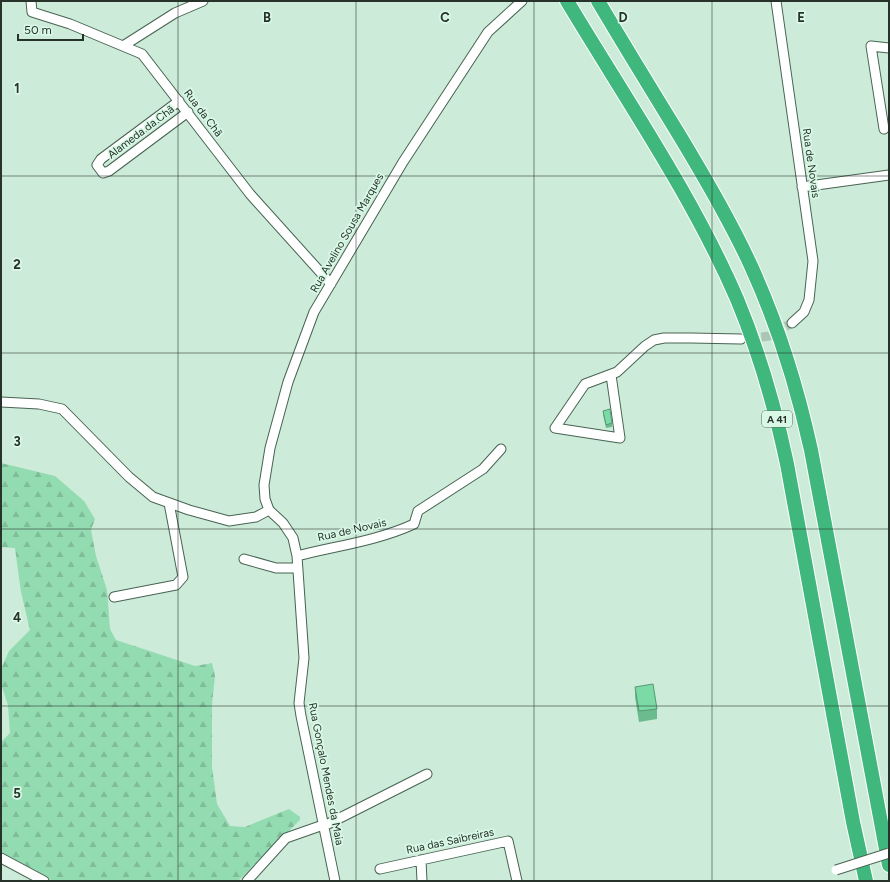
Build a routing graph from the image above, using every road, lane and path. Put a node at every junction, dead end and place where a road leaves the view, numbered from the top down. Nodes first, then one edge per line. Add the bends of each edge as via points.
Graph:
1 (30, 1) edge
2 (203, 1) edge
3 (522, 1) edge
4 (567, 1) edge
5 (598, 1) edge
6 (776, 1) edge
7 (123, 46) junction
8 (889, 48) edge
9 (179, 101) junction
10 (188, 112) junction
11 (884, 129) dead end
12 (889, 175) edge
13 (802, 187) junction
14 (331, 284) junction
15 (792, 323) tunnel mouth
16 (741, 339) tunnel mouth
17 (611, 375) junction
18 (1, 402) edge
19 (501, 449) dead end
20 (169, 503) junction
21 (269, 510) junction
22 (296, 556) junction
23 (244, 559) dead end
24 (297, 568) junction
25 (114, 597) dead end
26 (427, 774) dead end
27 (323, 825) junction
28 (889, 853) edge
29 (1, 858) edge
30 (420, 860) junction
31 (889, 865) edge
32 (380, 869) dead end
33 (836, 870) dead end
34 (44, 881) edge
35 (247, 881) edge
36 (335, 881) edge
37 (422, 881) edge
38 (517, 881) edge
39 (866, 881) edge

1 - 7 street, Rua da Chã via 32,12 70,24
2 - 7 street via 175,13
3 - 14 street, Rua Avelino Sousa Marques via 488,32 403,162
4 - 39 highway, A 41 via 702,228 734,292 755,346 787,464 851,815
5 - 31 highway, A 41 via 731,226 762,292 782,343 815,470
6 - 13 street, Rua de Novais
7 - 9 street, Rua da Chã via 142,54
8 - 11 street via 872,46
9 - 10 street, Rua da Chã
9 - 10 street, Alameda da Chã via 102,159 97,165 103,173
10 - 14 street, Rua da Chã via 250,194
12 - 13 street
13 - 15 street, Rua de Novais via 813,262 809,300 804,312
14 - 21 street, Rua Avelino Sousa Marques via 314,312 288,382 272,440 264,486
16 - 17 street via 654,340
17 - 17 street via 620,438 555,428 585,384
18 - 20 street via 39,404 62,409 129,476 153,497
19 - 22 street, Rua de Novais via 482,469 418,511 414,524 371,540
20 - 21 street via 229,521 256,517
20 - 25 street via 183,577 176,585
21 - 22 street, Rua Gonçalo Mendes da Maia via 283,523 293,538
22 - 24 street, Rua Gonçalo Mendes da Maia
23 - 24 street via 276,568
24 - 27 street, Rua Gonçalo Mendes da Maia via 304,658 300,702
26 - 27 street
27 - 35 street via 286,838
27 - 36 street, Rua Gonçalo Mendes da Maia
28 - 33 street, bridge
29 - 34 street
30 - 32 street, Rua das Saibreiras
30 - 37 street
30 - 38 street, Rua das Saibreiras via 508,841

